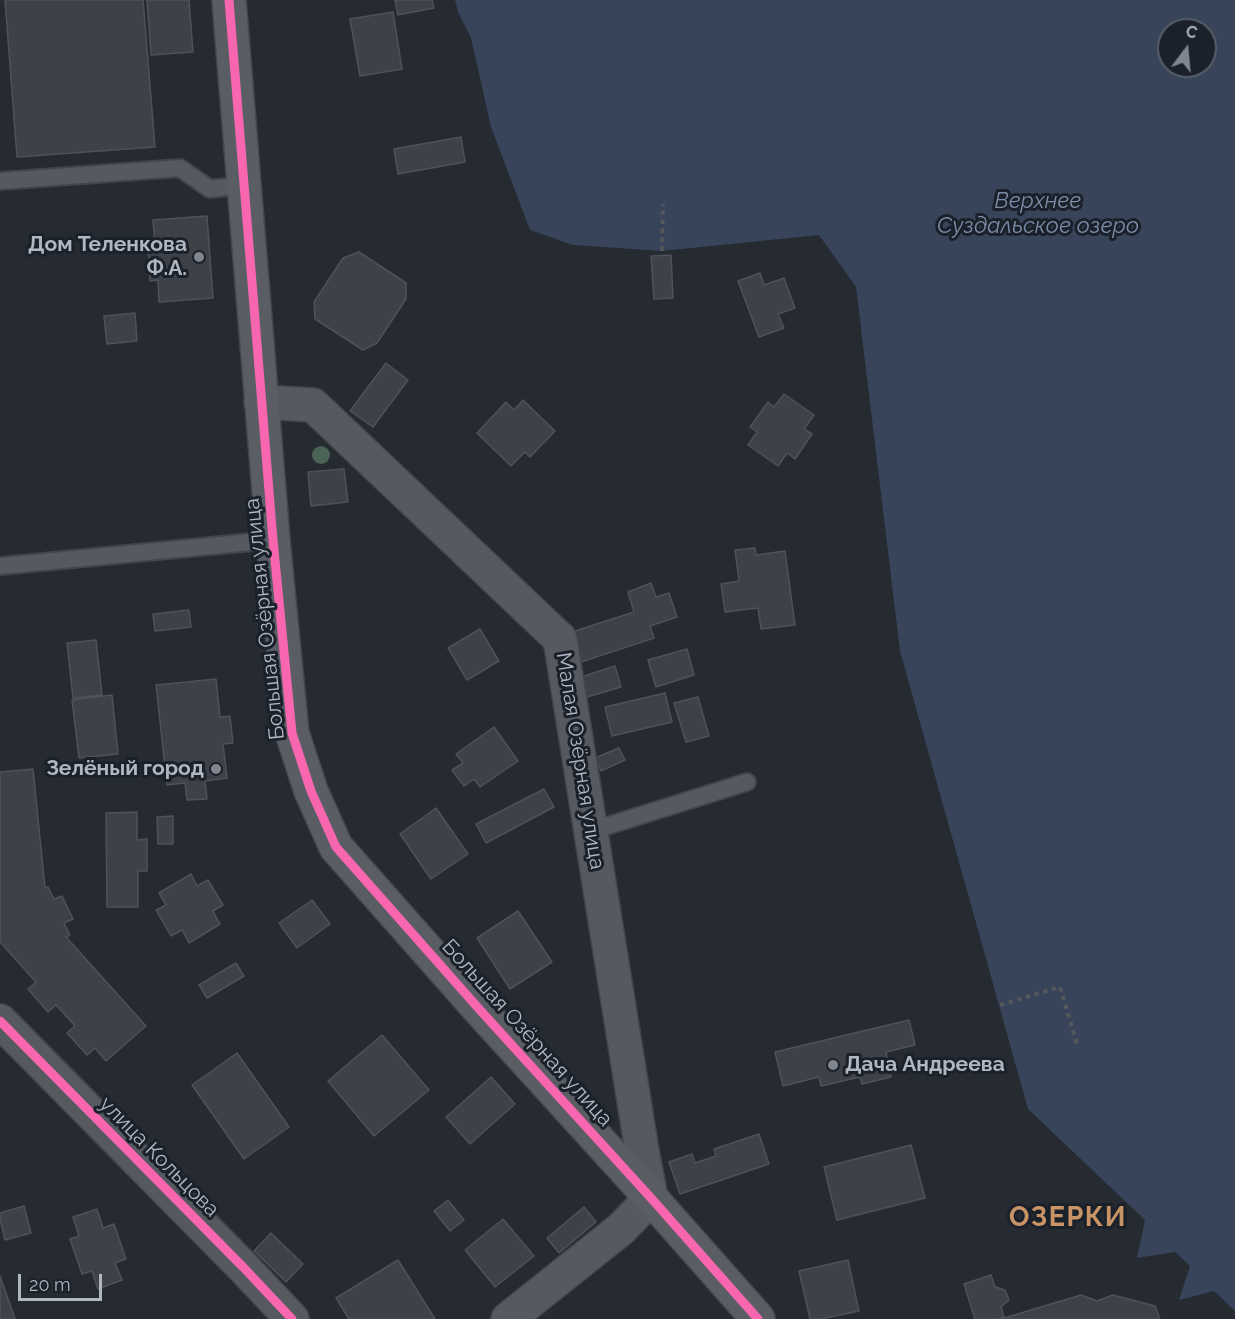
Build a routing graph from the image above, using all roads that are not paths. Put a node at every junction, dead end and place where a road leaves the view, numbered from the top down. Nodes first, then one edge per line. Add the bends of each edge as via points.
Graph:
1 (229, 0) edge
2 (0, 181) edge
3 (244, 185) junction
4 (261, 402) junction
5 (273, 540) junction
6 (0, 566) edge
7 (747, 782) dead end
8 (591, 831) junction
9 (0, 1021) edge
10 (651, 1198) junction
11 (292, 1319) edge
12 (508, 1319) edge
13 (758, 1319) edge

1 - 3 street, Большая Озёрная улица
2 - 3 lane via 180,168 210,189
3 - 4 street, Большая Озёрная улица
4 - 5 street, Большая Озёрная улица
4 - 8 street, Малая Озёрная улица via 313,405 560,639
5 - 6 lane
5 - 10 street, Большая Озёрная улица via 292,733 311,791 336,847
7 - 8 lane
8 - 10 street, Малая Озёрная улица
9 - 11 street, улица Кольцова
10 - 12 street via 621,1229
10 - 13 street, Большая Озёрная улица

